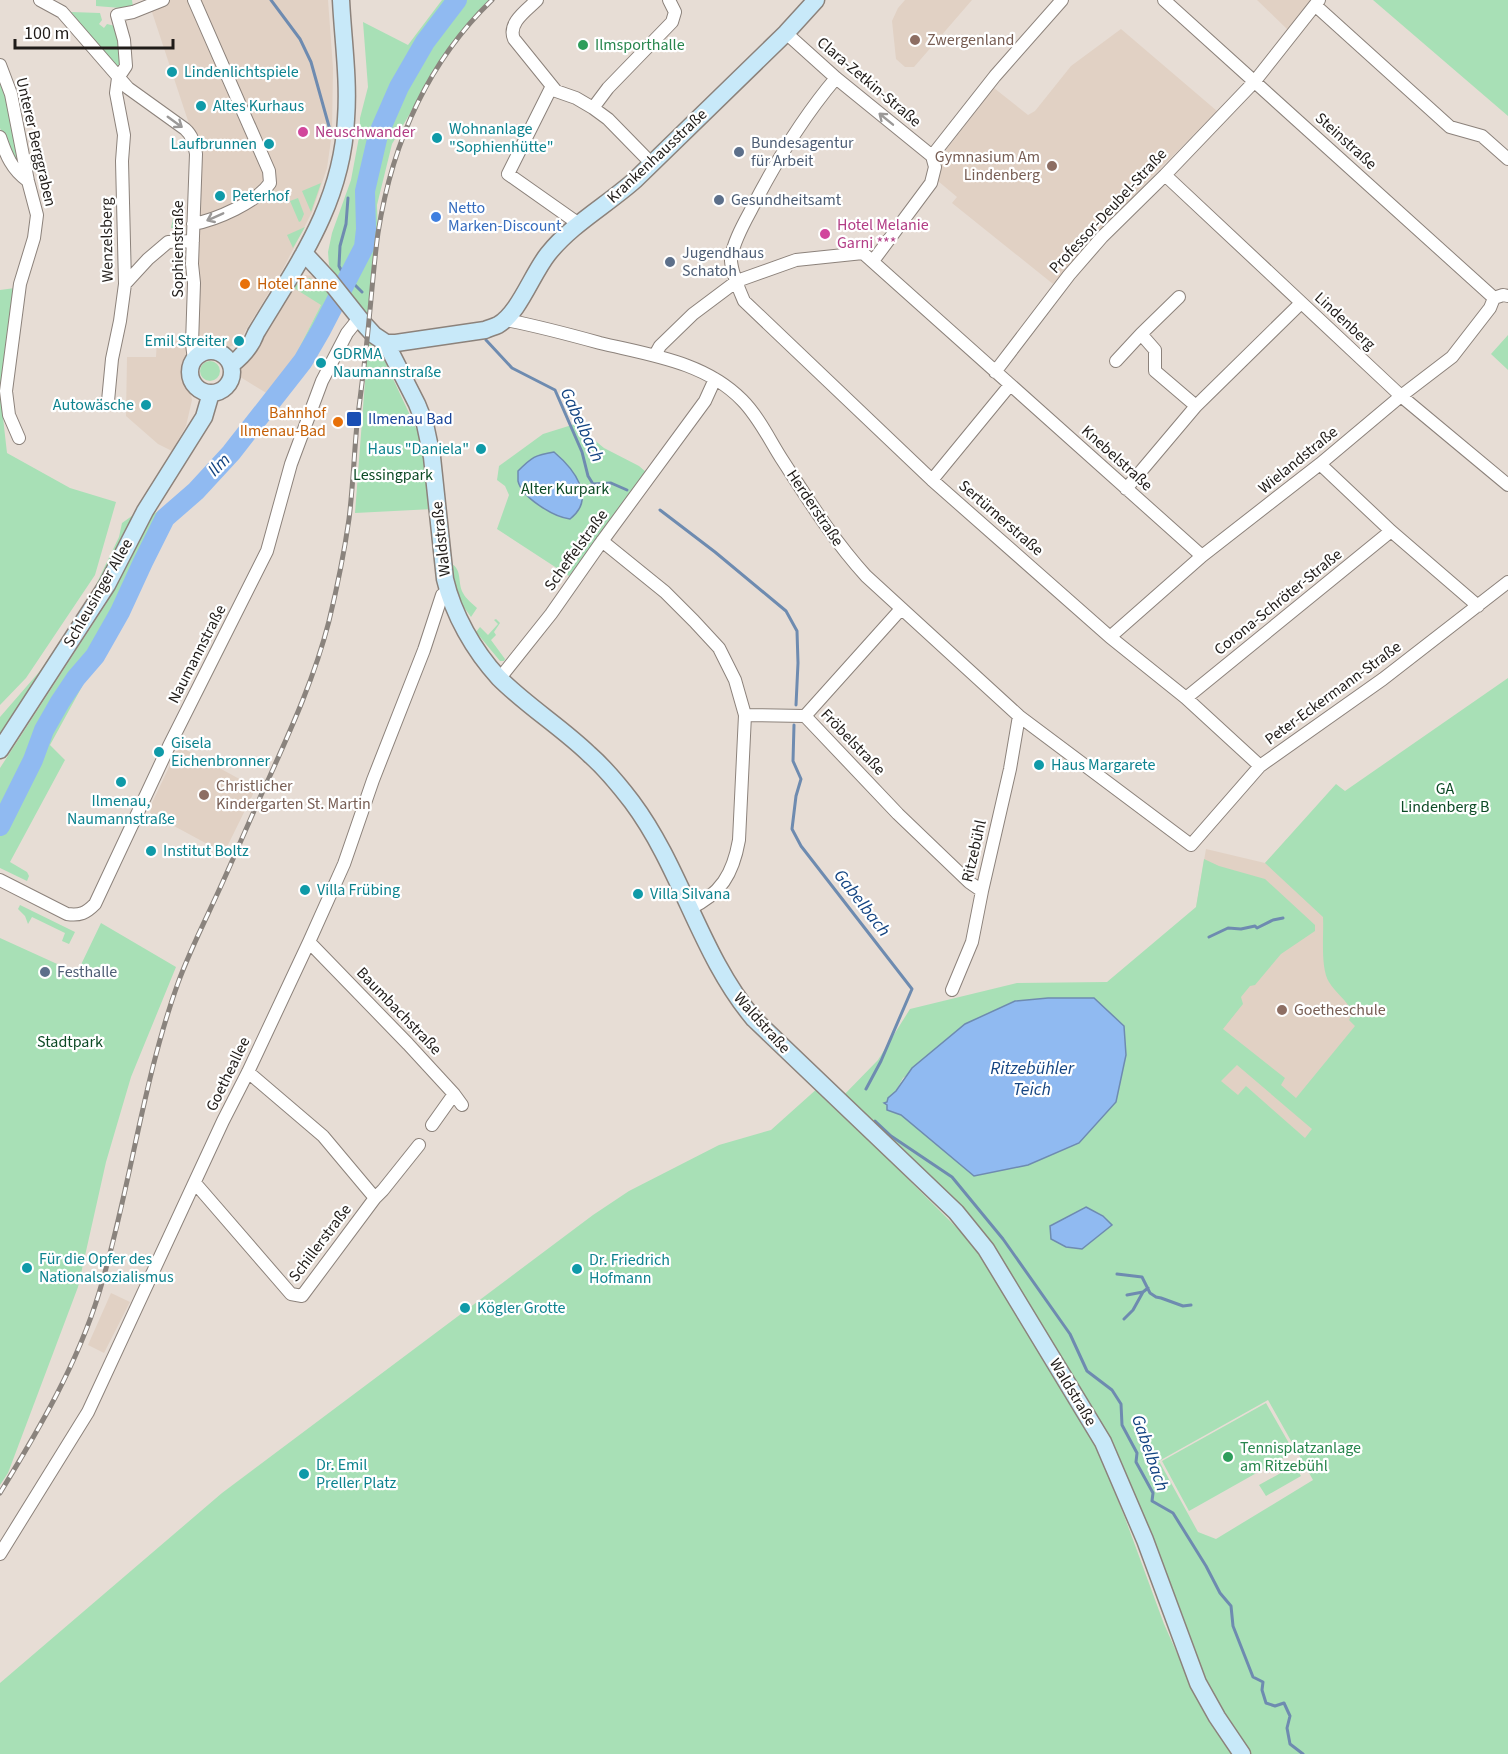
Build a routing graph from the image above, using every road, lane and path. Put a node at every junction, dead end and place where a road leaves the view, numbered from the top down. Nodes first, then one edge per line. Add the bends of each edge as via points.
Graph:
1 (40, 0) edge
2 (163, 0) edge
3 (194, 0) edge
4 (341, 0) edge
5 (537, 0) edge
6 (669, 0) edge
7 (816, 0) edge
8 (1062, 0) edge
9 (1164, 0) edge
10 (1318, 3) edge
11 (786, 33) junction
12 (0, 65) edge
13 (118, 78) junction
14 (836, 78) junction
15 (1255, 81) junction
16 (552, 86) junction
17 (593, 108) junction
18 (0, 136) edge
19 (932, 156) junction
20 (1508, 159) edge
21 (652, 164) junction
22 (1165, 175) junction
23 (28, 181) junction
24 (193, 224) junction
25 (579, 224) junction
26 (193, 241) junction
27 (304, 253) junction
28 (873, 261) junction
29 (736, 281) junction
30 (125, 284) junction
31 (1508, 296) edge
32 (1179, 297) dead end
33 (1494, 298) junction
34 (1301, 303) junction
35 (359, 318) junction
36 (506, 318) junction
37 (1141, 334) junction
38 (386, 343) junction
39 (656, 356) junction
40 (194, 360) junction
41 (228, 360) junction
42 (1116, 361) dead end
43 (995, 372) junction
44 (715, 379) junction
45 (1010, 385) junction
46 (203, 390) junction
47 (1401, 396) junction
48 (108, 401) dead end
49 (1196, 406) junction
50 (19, 438) dead end
51 (1320, 464) junction
52 (932, 480) junction
53 (1508, 485) edge
54 (1126, 489) junction
55 (1391, 531) junction
56 (602, 541) junction
57 (1202, 556) junction
58 (1508, 582) edge
59 (448, 591) junction
60 (1478, 606) junction
61 (901, 609) junction
62 (1110, 637) junction
63 (500, 678) junction
64 (1186, 698) junction
65 (745, 715) junction
66 (804, 716) junction
67 (1019, 716) junction
68 (0, 750) edge
69 (1260, 766) junction
70 (1191, 845) joint
71 (0, 880) edge
72 (982, 891) junction
73 (689, 909) junction
74 (309, 942) junction
75 (952, 990) dead end
76 (248, 1072) junction
77 (454, 1094) junction
78 (462, 1105) dead end
79 (432, 1125) dead end
80 (419, 1145) dead end
81 (195, 1183) junction
82 (375, 1198) junction
83 (0, 1554) edge
84 (1242, 1754) edge

1 - 13 street via 62,12
2 - 13 street, Wenzelsberg via 117,15 126,66
3 -> 24 street via 269,171 270,183 255,198
4 - 27 street via 347,102 344,145 329,203
5 - 16 street via 517,20 512,34
6 - 17 street via 675,12 672,22
7 - 11 street, Krankenhausstraße
8 - 19 street
9 - 15 street, Steinstraße
10 - 15 street, Professor-Deubel-Straße
10 - 20 street via 1450,127 1482,136
11 - 14 street, Clara-Zetkin-Straße
11 - 21 street, Krankenhausstraße
12 - 23 street, Unterer Berggraben via 11,94
13 -> 24 street, Sophienstraße via 193,139
13 - 30 street, Wenzelsberg via 116,93 124,135
19 -> 14 street, Clara-Zetkin-Straße
14 - 29 street via 794,135 746,220 731,261
15 - 22 street, Professor-Deubel-Straße
15 - 33 street, Steinstraße
16 - 17 street
16 - 25 street via 508,174
17 - 21 street
18 - 23 street via 18,175
19 - 28 street via 935,167 931,183
21 - 25 street, Krankenhausstraße
22 - 34 street, Lindenberg
22 - 43 street, Professor-Deubel-Straße via 1069,275
23 - 50 street, Unterer Berggraben via 37,215 20,284 6,391 9,415
24 - 26 street, Sophienstraße
25 - 36 street, Krankenhausstraße via 547,255
26 - 30 street via 168,242
26 - 40 street, Sophienstraße
27 - 35 street, Waldstraße
27 - 41 street via 246,351
28 - 29 street via 862,253 796,260
28 - 43 street, Knebelstraße
29 - 39 street via 693,314 660,346
29 - 52 street, Sertürnerstraße via 744,301
30 - 48 street, Wenzelsberg
31 - 33 street
32 - 37 street
33 - 47 street, Wielandstraße via 1452,357
34 - 47 street, Lindenberg
34 - 49 street
35 - 38 street, Waldstraße
35 - 71 street, Naumannstraße via 319,388 291,464 267,551 95,904 86,913 67,914
36 - 38 street via 485,330
36 - 39 street, Herderstraße
37 - 42 street
37 - 49 street via 1155,350 1155,371
38 - 59 street, Waldstraße via 417,404 429,440
39 - 44 street, Herderstraße via 701,370
40 - 41 street via 198,355 216,351
40 - 46 street, Schleusinger Allee via 191,380
41 - 46 street via 231,377 226,386 219,391
43 - 45 street, Knebelstraße
44 - 56 street, Scheffelstraße via 705,401
44 - 61 street, Herderstraße via 743,401 843,551
45 - 52 street
45 - 54 street, Knebelstraße
46 - 68 street, Schleusinger Allee via 193,434 145,511 107,585
47 - 51 street, Wielandstraße
47 - 53 street, Lindenberg
49 - 54 street
51 - 55 street
51 - 57 street, Wielandstraße
52 - 62 street, Sertürnerstraße
54 - 57 street, Knebelstraße
55 - 60 street
55 - 64 street, Corona-Schröter-Straße
56 - 63 street, Scheffelstraße
56 - 65 street via 665,592 718,648 735,680
57 - 62 street, Wielandstraße
58 - 60 street, Peter-Eckermann-Straße
59 - 63 street, Waldstraße via 467,634
59 - 74 street, Goetheallee via 442,596 344,864
60 - 69 street, Peter-Eckermann-Straße
61 - 66 street, Fröbelstraße
61 - 67 street, Herderstraße
62 - 64 street, Sertürnerstraße
63 - 73 street, Waldstraße via 590,754 616,782 656,841
64 - 69 street, Sertürnerstraße
65 - 66 street
65 - 73 street via 737,853 716,893
66 - 72 street, Fröbelstraße via 898,814
67 - 70 street, Herderstraße
67 - 72 street, Ritzebühl
69 - 70 street, Peter-Eckermann-Straße
72 - 75 street, Ritzebühl via 972,942
73 - 84 street, Waldstraße via 725,979 754,1019 956,1212 1004,1276 1103,1442 1145,1540 1198,1683
74 - 76 street, Goetheallee
74 - 77 street, Baumbachstraße
76 - 81 street, Goetheallee
76 - 82 street via 323,1136
77 - 78 street, Baumbachstraße
77 - 79 street
80 - 82 street, Schillerstraße
81 - 82 street, Schillerstraße via 291,1294 302,1296
81 - 83 street, Goetheallee via 88,1412

